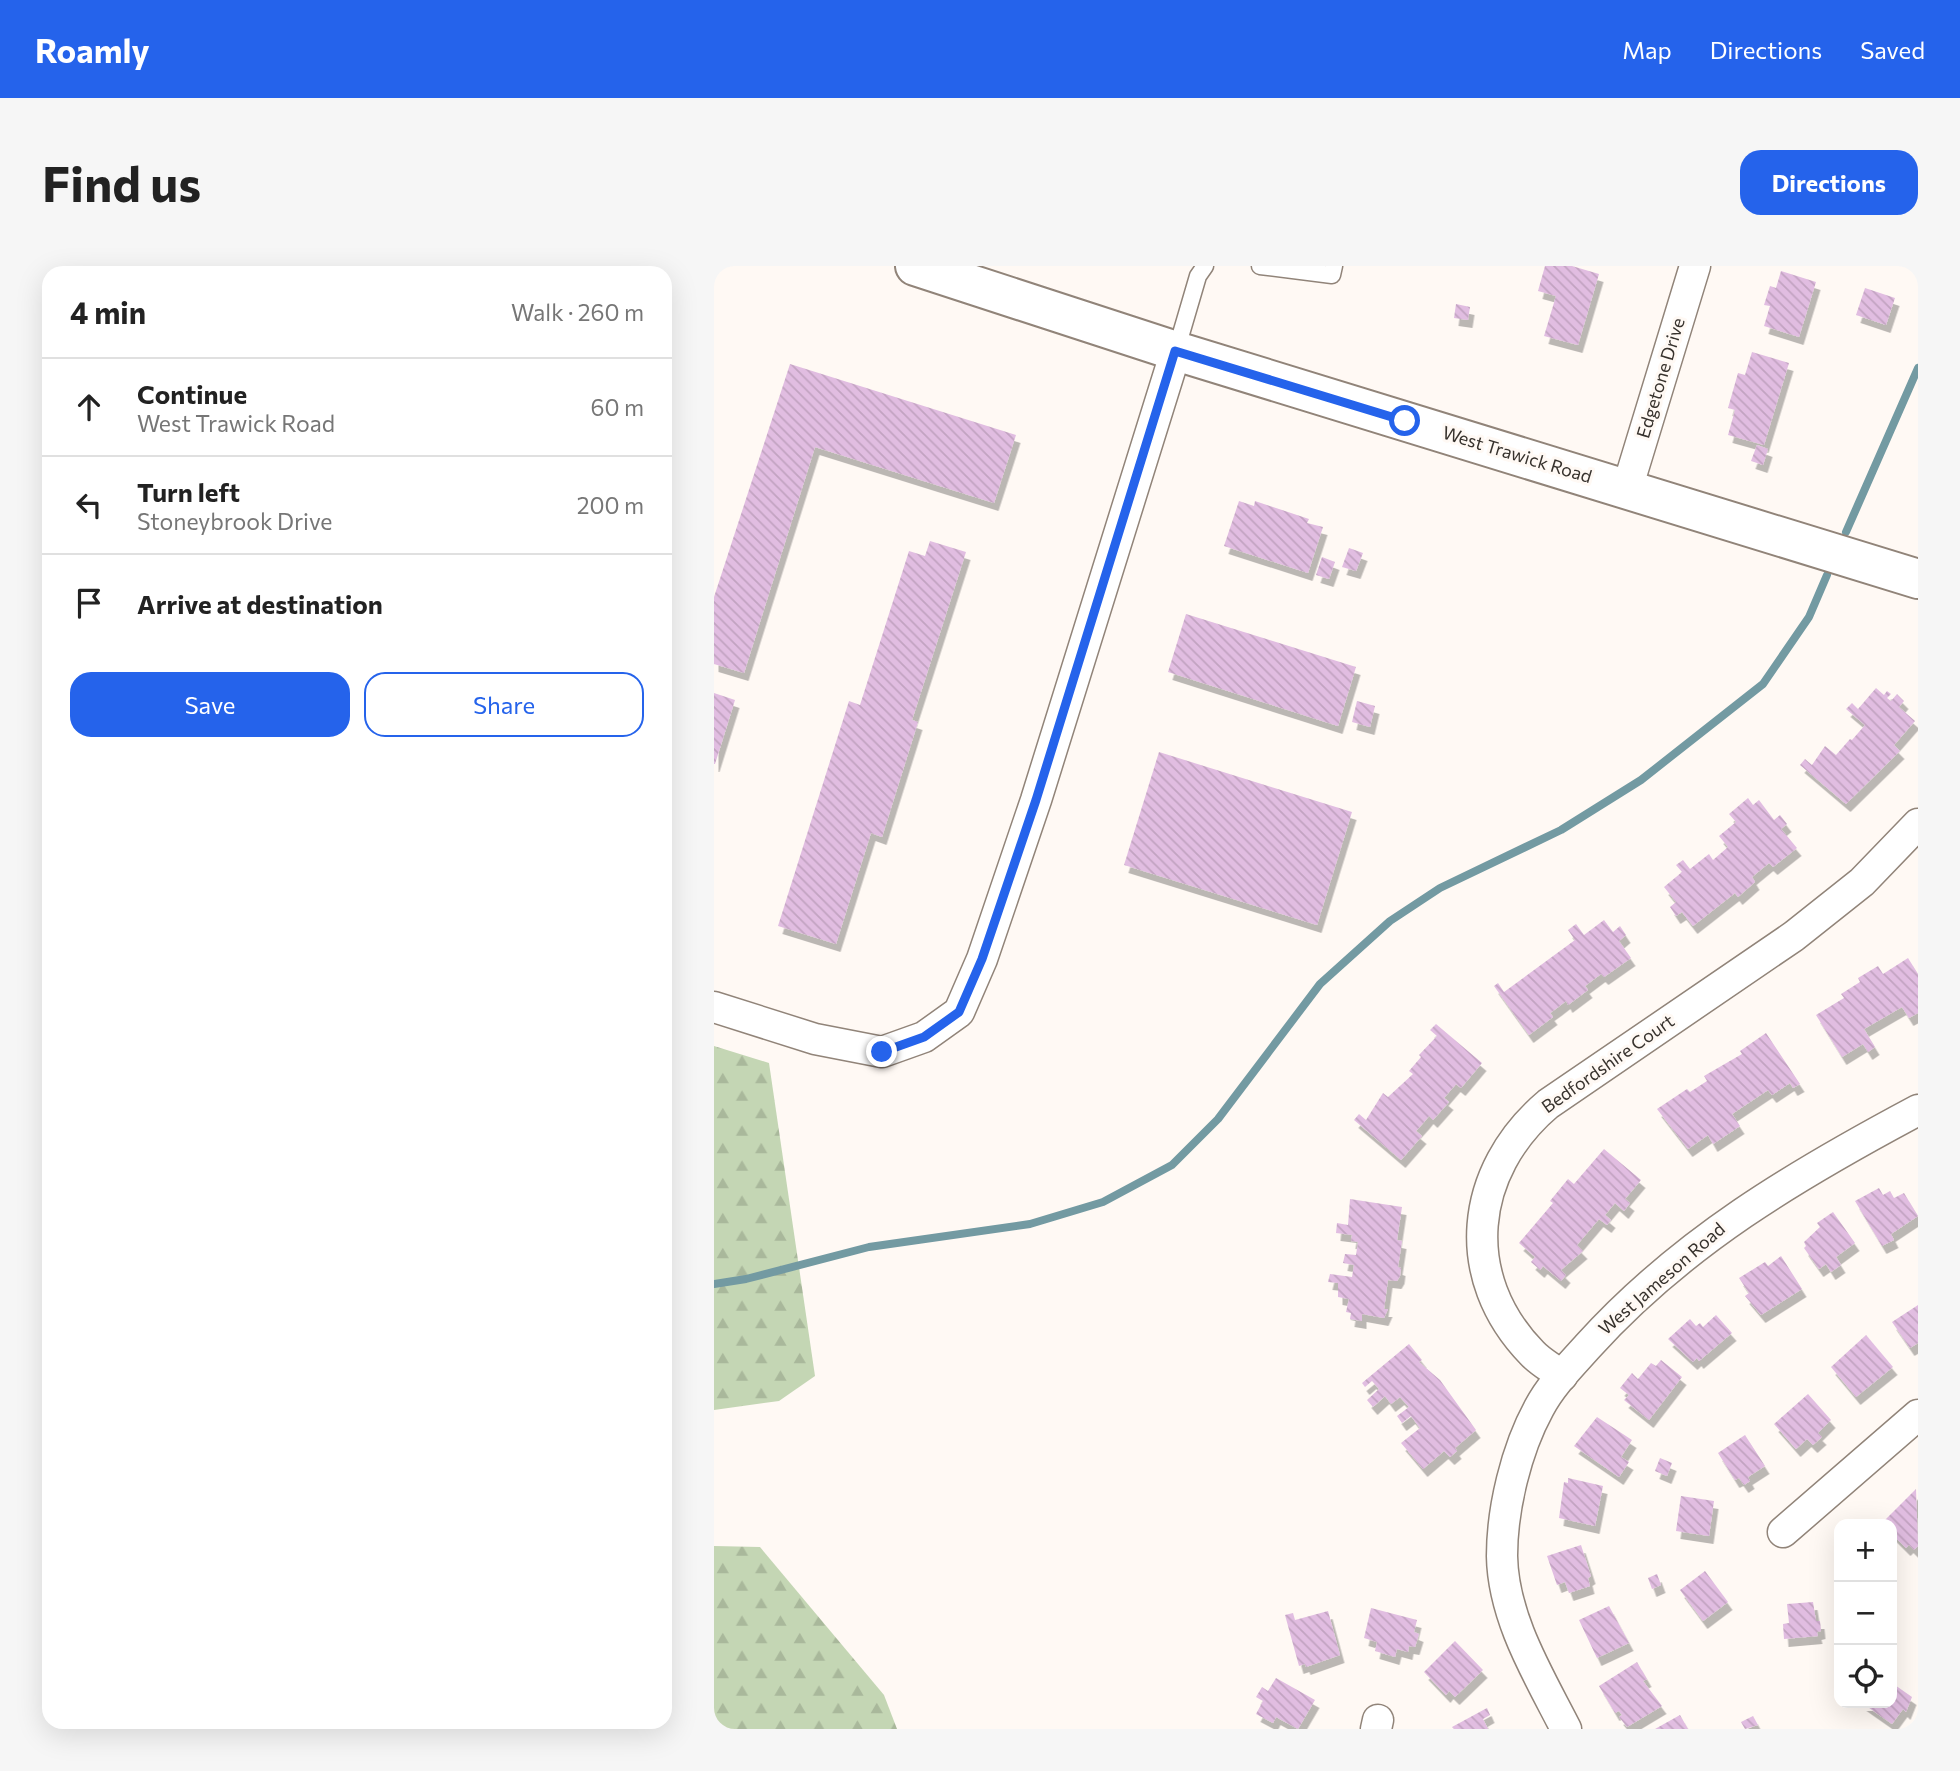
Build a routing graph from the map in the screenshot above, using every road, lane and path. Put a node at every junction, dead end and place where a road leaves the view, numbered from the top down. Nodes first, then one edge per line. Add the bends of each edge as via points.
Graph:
1 (915, 266) edge
2 (1205, 266) edge
3 (1260, 266) edge
4 (1334, 266) edge
5 (1695, 266) edge
6 (1175, 351) junction
7 (1627, 489) junction
8 (1918, 579) edge
9 (1918, 824) edge
10 (714, 1007) edge
11 (1918, 1110) edge
12 (1562, 1376) junction
13 (1918, 1415) edge
14 (1783, 1532) dead end
15 (1566, 1729) edge

1 - 6 street, West Trawick Road
2 - 6 lane
3 - 4 lane via 1332,275
5 - 7 street, Edgetone Drive
6 - 7 street, West Trawick Road
6 - 10 street via 1036,800 982,959 959,1012 924,1037 882,1052 815,1039
7 - 8 street, West Trawick Road
9 - 12 street, Bedfordshire Court via 1862,882 1794,936 1548,1104 1525,1123 1505,1152 1483,1213 1481,1250 1486,1277 1499,1309 1532,1353
11 - 12 street, West Jameson Road via 1731,1218 1612,1320
12 - 15 street, West Jameson Road via 1539,1408 1523,1447 1507,1506 1502,1558 1512,1615
13 - 14 street

